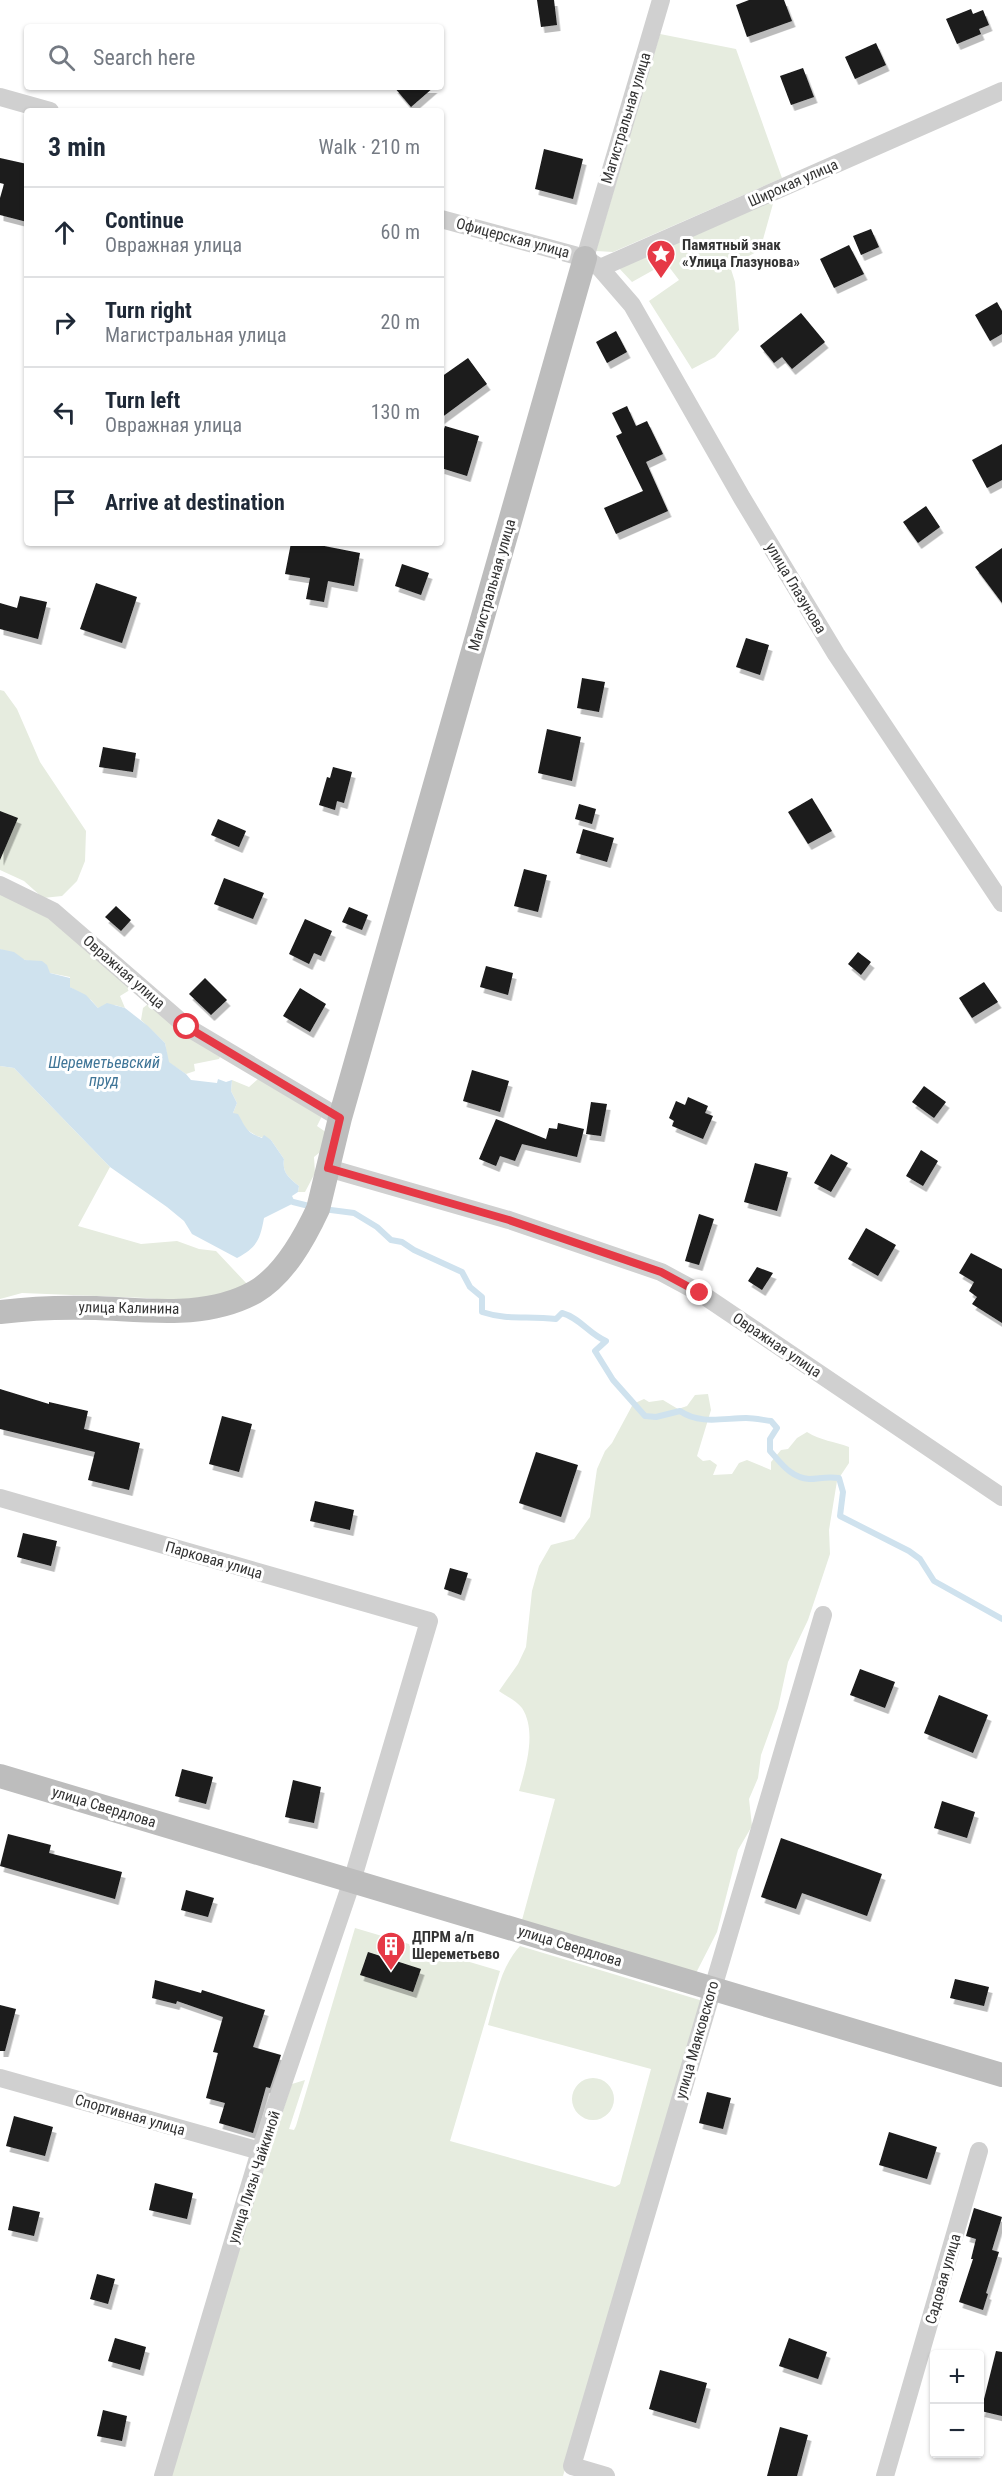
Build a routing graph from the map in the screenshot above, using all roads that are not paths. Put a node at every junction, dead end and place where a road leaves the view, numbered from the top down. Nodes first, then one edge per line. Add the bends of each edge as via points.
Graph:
1 (661, 0) edge
2 (1002, 91) edge
3 (0, 97) edge
4 (39, 108) edge
5 (444, 220) edge
6 (592, 263) junction
7 (0, 885) edge
8 (1002, 903) edge
9 (340, 1118) junction
10 (327, 1169) junction
11 (0, 1312) edge
12 (1002, 1497) edge
13 (0, 1498) edge
14 (823, 1615) dead end
15 (429, 1621) joint
16 (0, 1776) edge
17 (352, 1881) junction
18 (712, 1989) junction
19 (1002, 2075) edge
20 (0, 2078) edge
21 (260, 2151) junction
22 (979, 2151) dead end
23 (163, 2476) edge
24 (606, 2476) edge
25 (885, 2476) edge

1 - 6 street, Магистральная улица
2 - 6 street, Широкая улица
3 - 4 street
5 - 6 street, Офицерская улица
6 - 8 street, улица Глазунова via 632,305 836,654
6 - 9 street, Магистральная улица
7 - 9 street, Овражная улица via 53,911 187,1027
9 - 10 street, Магистральная улица
10 - 11 street, улица Калинина via 312,1221 279,1272 255,1292 219,1306 167,1311 75,1308
10 - 12 street, Овражная улица via 509,1220 661,1272 700,1293
13 - 15 street, Парковая улица
14 - 18 street, улица Маяковского
15 - 17 street, улица Лизы Чайкиной
16 - 17 street, улица Свердлова
17 - 18 street, улица Свердлова
17 - 21 street, улица Лизы Чайкиной
18 - 19 street, улица Свердлова
18 - 24 street, улица Маяковского via 572,2466
20 - 21 street, Спортивная улица
21 - 23 street, улица Лизы Чайкиной
22 - 25 street, Садовая улица

